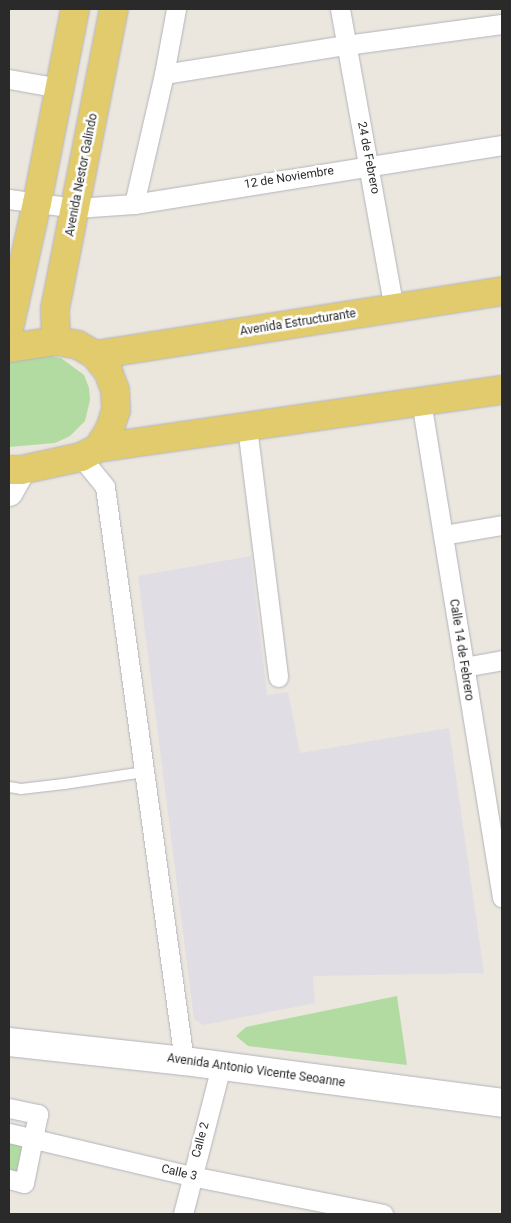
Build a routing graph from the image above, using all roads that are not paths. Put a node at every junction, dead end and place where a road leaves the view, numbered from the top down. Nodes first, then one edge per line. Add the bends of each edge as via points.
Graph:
1 (75, 9) edge
2 (114, 9) edge
3 (176, 9) edge
4 (340, 9) edge
5 (502, 24) edge
6 (346, 45) junction
7 (164, 74) junction
8 (9, 79) edge
9 (60, 88) junction
10 (502, 145) edge
11 (369, 165) junction
12 (9, 199) edge
13 (37, 203) junction
14 (134, 204) junction
15 (76, 208) junction
16 (502, 290) edge
17 (394, 308) junction
18 (9, 329) edge
19 (56, 341) junction
20 (9, 348) edge
21 (95, 355) junction
22 (502, 390) edge
23 (421, 402) junction
24 (247, 427) junction
25 (90, 453) junction
26 (13, 477) edge
27 (502, 525) edge
28 (443, 535) junction
29 (502, 660) edge
30 (464, 667) junction
31 (278, 678) dead end
32 (144, 772) junction
33 (9, 787) edge
34 (502, 897) edge
35 (9, 1042) edge
36 (184, 1060) junction
37 (221, 1066) junction
38 (502, 1103) edge
39 (9, 1108) edge
40 (9, 1132) edge
41 (33, 1137) junction
42 (191, 1176) junction
43 (9, 1179) edge
44 (349, 1211) edge
45 (183, 1214) edge
46 (383, 1214) edge

1 - 9 main road
2 - 15 main road, Avenida Nestor Galindo
3 - 7 street
4 - 6 street, 24 de Febrero
5 - 6 street
6 - 7 street
6 - 11 street, 24 de Febrero
7 - 14 street
8 - 9 street
9 - 13 main road
10 - 11 street, 12 de Noviembre
11 - 14 street, 12 de Noviembre
11 - 17 street, 24 de Febrero
12 - 13 street, 12 de Noviembre
13 - 15 street, 12 de Noviembre
13 - 18 main road
14 - 15 street, 12 de Noviembre
15 - 19 main road, Avenida Nestor Galindo via 55,309
16 - 17 main road, Avenida Estructurante
17 - 21 main road, Avenida Estructurante
19 - 20 main road
19 - 21 main road via 78,345
21 - 25 main road via 108,371 115,390 116,410 110,429
22 - 23 main road
23 - 24 main road
23 - 28 street, Calle 14 de Febrero
24 - 25 main road
24 - 31 street
25 - 26 main road
25 - 32 street via 105,487
27 - 28 street
28 - 30 street, Calle 14 de Febrero
29 - 30 street
30 - 34 street, Calle 14 de Febrero
32 - 33 lane via 64,784
32 - 36 street
35 - 36 street, Avenida Antonio Vicente Seoanne
36 - 37 street, Avenida Antonio Vicente Seoanne
37 - 38 street, Avenida Antonio Vicente Seoanne
37 - 42 street, Calle 2
39 - 41 street via 38,1114
40 - 41 street, Calle 3
41 - 42 street, Calle 3
41 - 43 street via 24,1183
42 - 44 street, Calle 3
42 - 45 street, Calle 2
44 - 46 street, Calle 3

